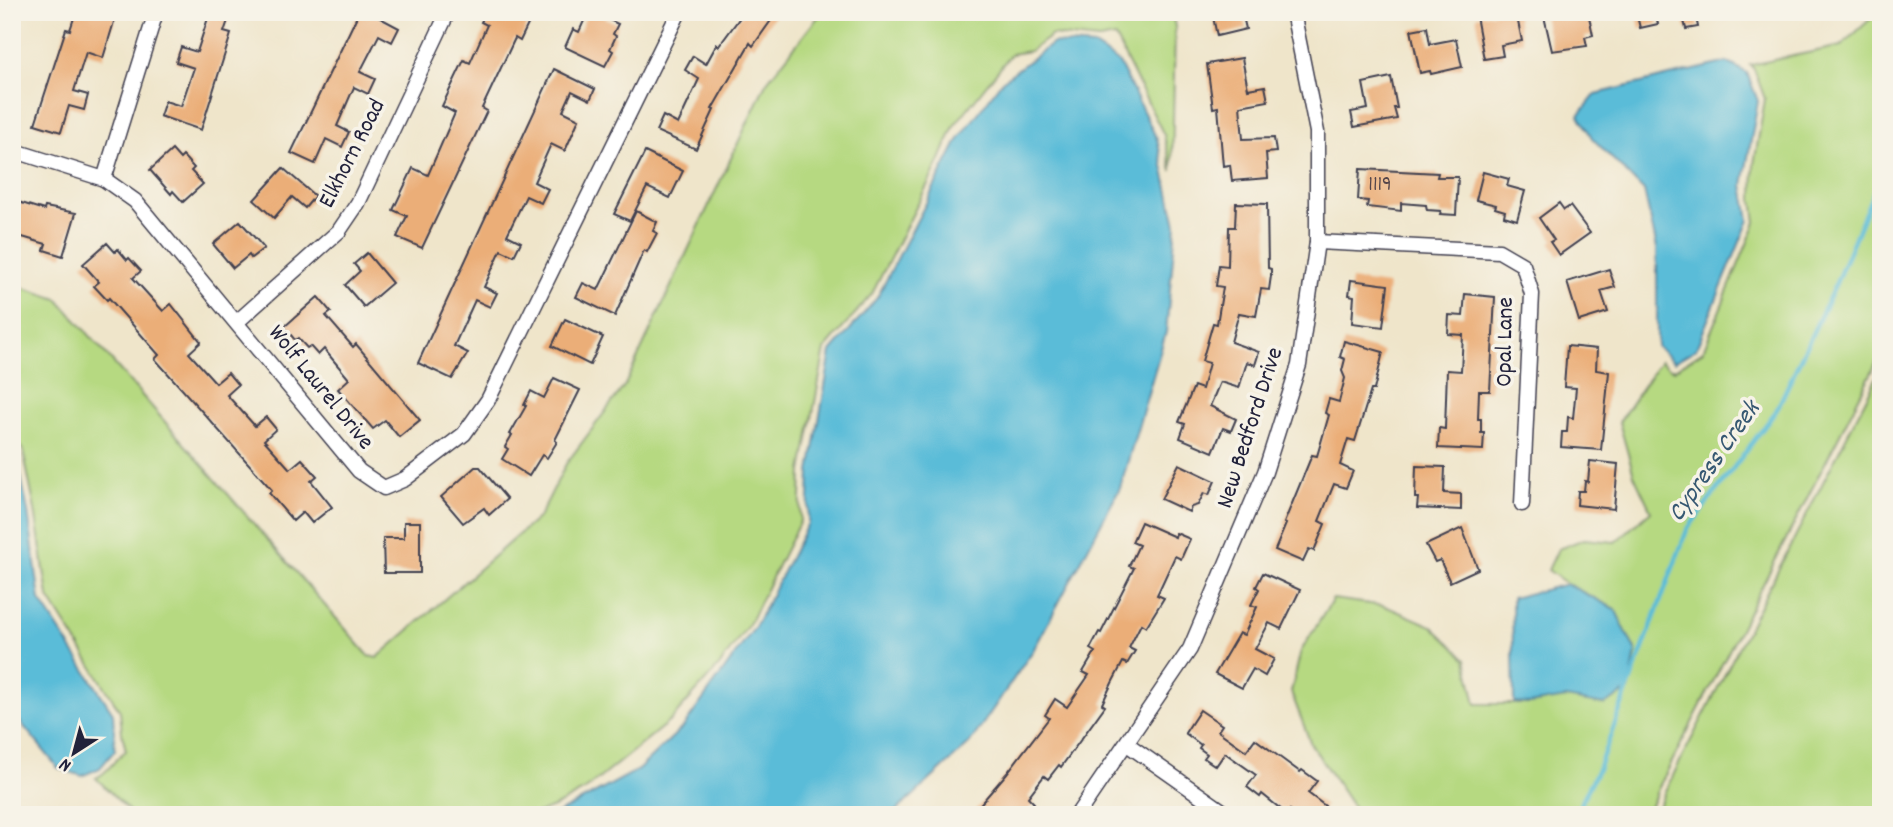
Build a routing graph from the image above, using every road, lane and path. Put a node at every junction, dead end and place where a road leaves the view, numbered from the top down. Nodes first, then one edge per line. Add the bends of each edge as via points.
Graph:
1 (156, 12) edge
2 (448, 12) edge
3 (679, 12) edge
4 (1310, 12) edge
5 (1293, 14) edge
6 (12, 150) edge
7 (104, 178) junction
8 (1318, 242) junction
9 (237, 322) junction
10 (1522, 504) dead end
11 (1127, 744) junction
12 (1077, 815) edge
13 (1228, 815) edge

1 - 7 street
2 - 9 street, Elkhorn Road via 358,203 339,231
3 - 9 street, Wolf Laurel Drive via 488,400 464,434 405,479 384,488 359,471
4 - 5 street
5 - 8 street, New Bedford Drive via 1317,132
6 - 7 street, Wolf Laurel Drive
7 - 9 street, Wolf Laurel Drive via 135,201
8 - 10 street, Opal Lane via 1499,251 1523,265 1532,294
8 - 11 street, New Bedford Drive via 1299,365 1265,472 1190,649
11 - 12 street, New Bedford Drive
11 - 13 street

